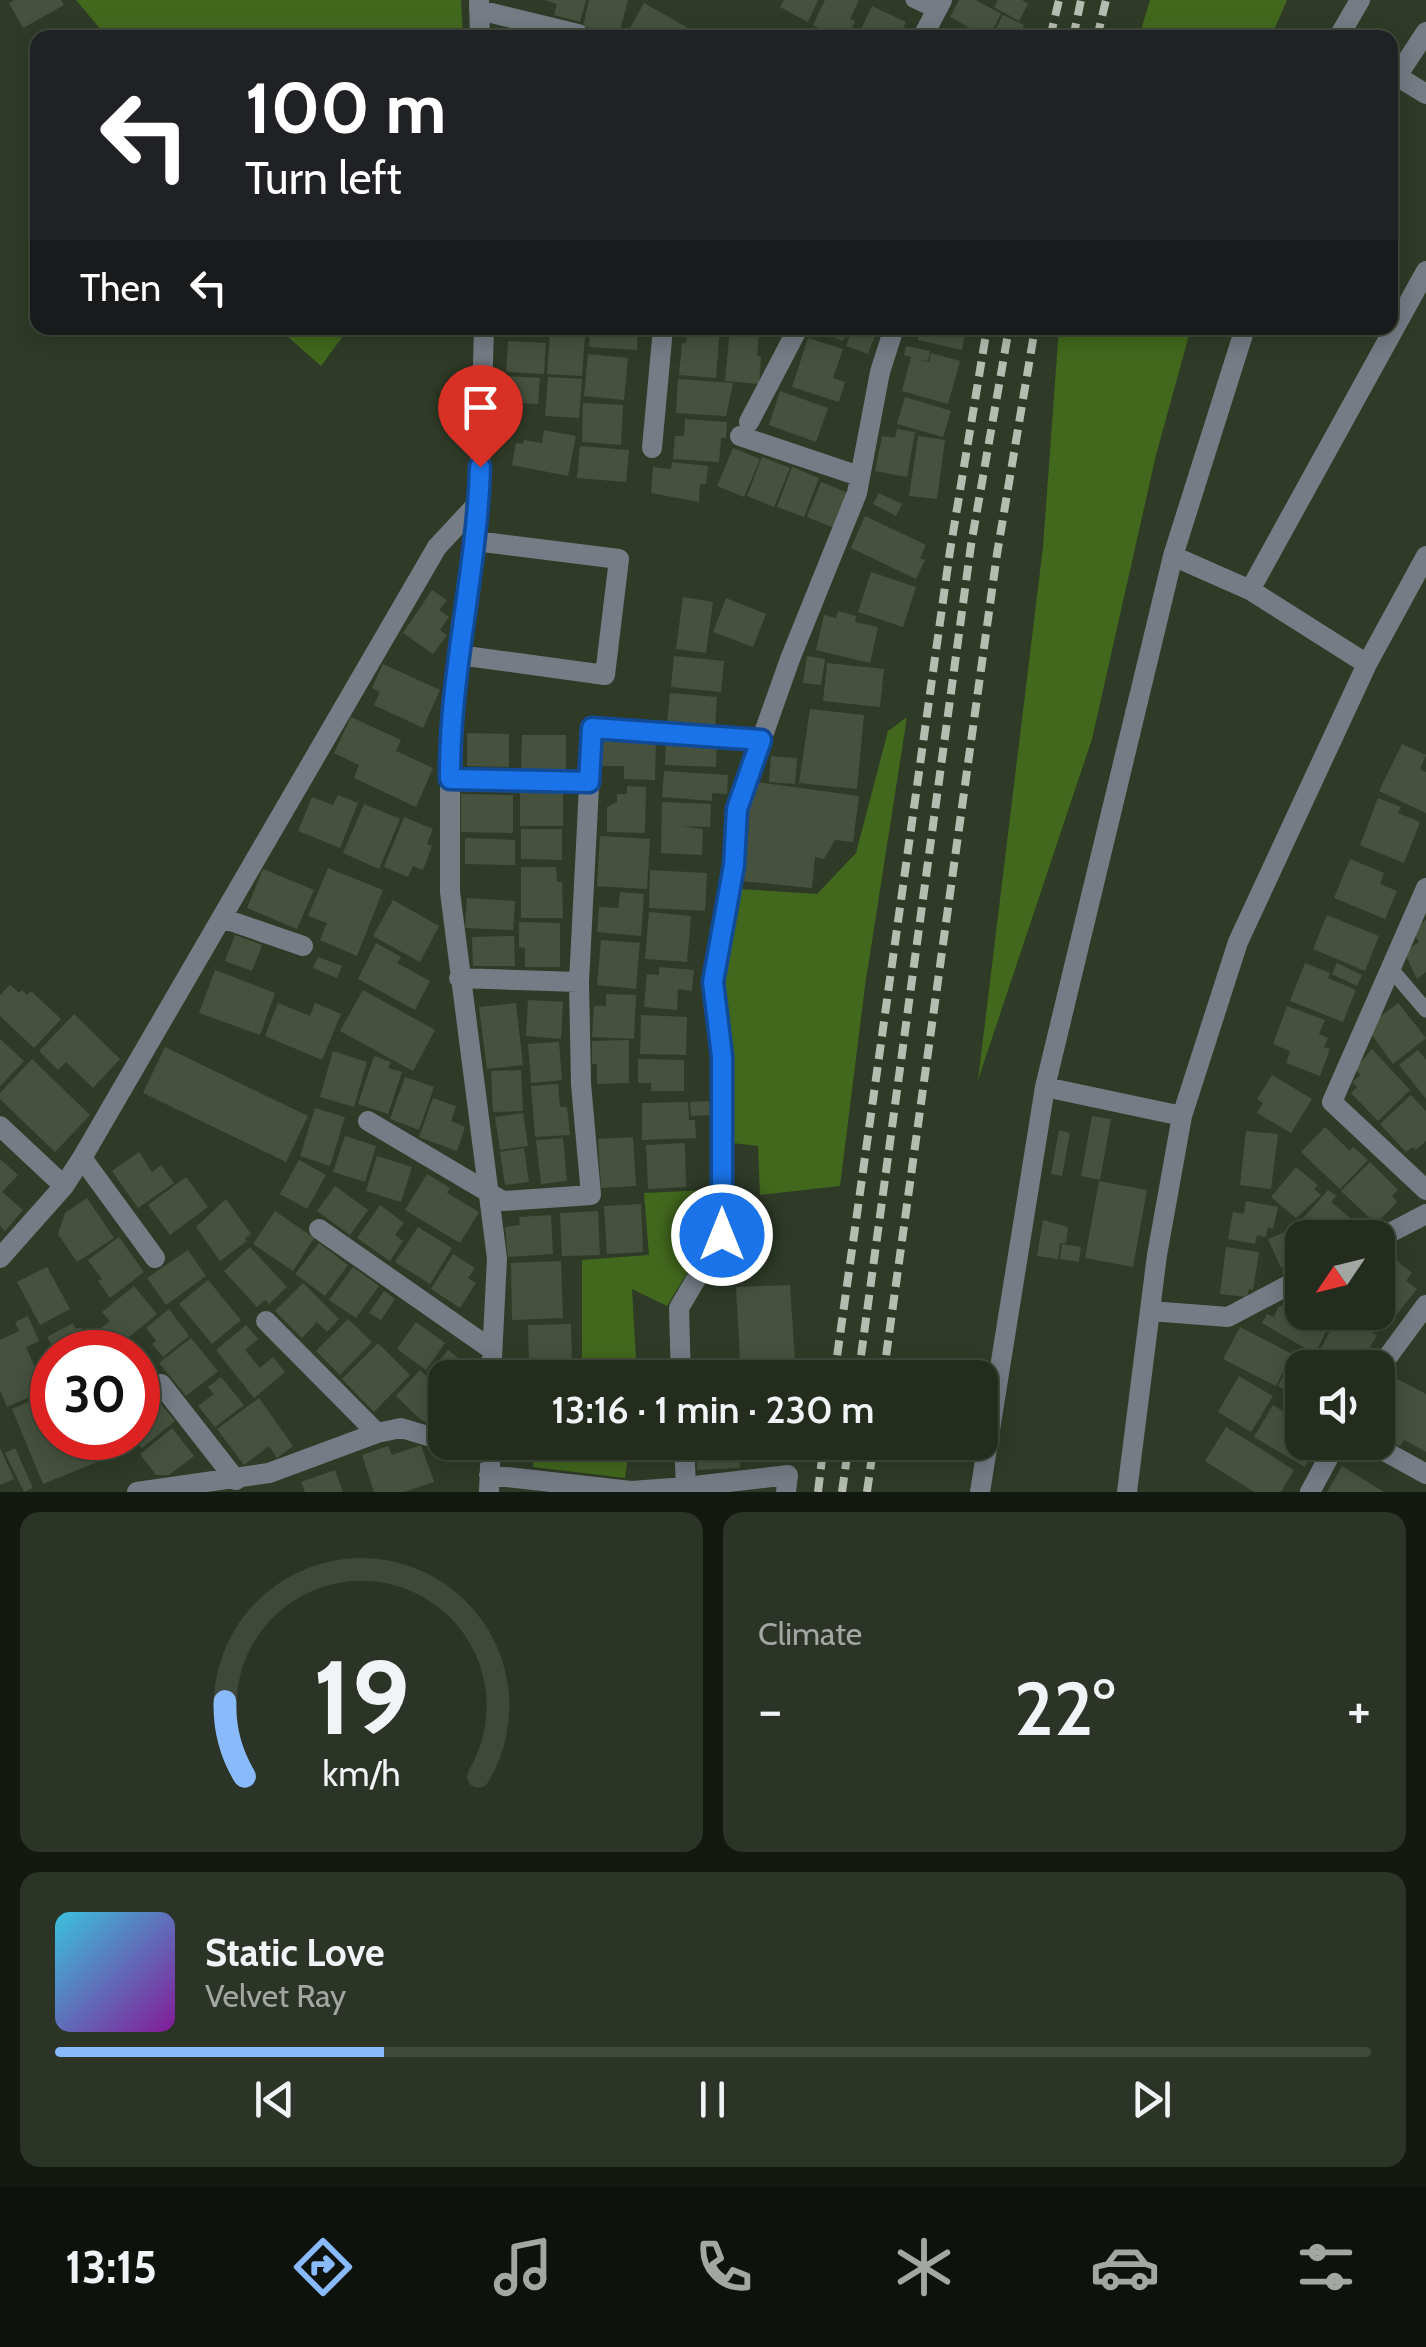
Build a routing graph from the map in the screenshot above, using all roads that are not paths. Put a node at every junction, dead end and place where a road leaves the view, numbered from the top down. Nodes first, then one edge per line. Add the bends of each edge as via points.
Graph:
1 (914, 0) edge
2 (1360, 0) edge
3 (479, 5) edge
4 (939, 6) edge
5 (480, 30) edge
6 (564, 30) edge
7 (926, 30) edge
8 (1343, 30) edge
9 (1426, 32) edge
10 (1398, 69) edge
11 (1398, 76) edge
12 (1426, 94) edge
13 (1426, 271) edge
14 (1398, 322) edge
15 (484, 335) edge
16 (663, 335) edge
17 (789, 335) edge
18 (892, 335) edge
19 (1243, 335) edge
20 (1391, 335) edge
21 (652, 448) dead end
22 (859, 476) junction
23 (479, 502) junction
24 (475, 541) junction
25 (1173, 556) junction
26 (1426, 556) edge
27 (1250, 590) junction
28 (458, 655) junction
29 (1367, 664) junction
30 (592, 728) joint
31 (761, 740) junction
32 (450, 779) junction
33 (589, 782) junction
34 (1426, 888) edge
35 (222, 918) junction
36 (303, 946) dead end
37 (1390, 968) junction
38 (460, 978) junction
39 (578, 982) junction
40 (1426, 1010) edge
41 (1046, 1087) junction
42 (1182, 1116) junction
43 (368, 1121) dead end
44 (0, 1126) edge
45 (82, 1158) junction
46 (64, 1186) junction
47 (1426, 1190) edge
48 (488, 1192) junction
49 (1426, 1214) edge
50 (319, 1229) dead end
51 (1395, 1230) edge
52 (0, 1258) edge
53 (154, 1258) dead end
54 (1285, 1287) edge
55 (1426, 1305) edge
56 (1150, 1311) junction
57 (266, 1321) dead end
58 (491, 1349) junction
59 (1393, 1350) edge
60 (491, 1360) edge
61 (681, 1360) edge
62 (161, 1384) dead end
63 (377, 1433) junction
64 (428, 1436) edge
65 (1395, 1457) edge
66 (685, 1460) edge
67 (1327, 1460) edge
68 (490, 1466) edge
69 (1426, 1474) edge
70 (236, 1480) junction
71 (210, 1487) edge
72 (686, 1487) junction
73 (137, 1492) edge
74 (632, 1492) edge
75 (786, 1492) edge
76 (980, 1492) edge
77 (1127, 1492) edge
78 (1310, 1492) edge

1 - 4 lane
2 - 8 street
3 - 5 street
3 - 6 street
4 - 7 street
9 - 10 street
11 - 12 street
13 - 14 street
15 - 23 street
16 - 21 street
17 - 22 street via 744,429
18 - 22 street
19 - 25 street
20 - 27 street
22 - 31 street
23 - 24 street
23 - 35 street via 437,547
24 - 28 street
24 - 28 street via 620,559 604,675
25 - 27 street
25 - 41 street
26 - 29 street
27 - 29 street
28 - 32 street
29 - 42 street via 1238,942
30 - 31 lane
30 - 33 street
31 - 61 street via 737,809 713,982 722,1056 722,1235 679,1308
32 - 33 street
32 - 38 street via 450,892
33 - 39 street
34 - 37 street
35 - 36 street
35 - 45 street
37 - 40 lane
37 - 47 street via 1332,1102
38 - 39 street
38 - 48 street
39 - 48 street via 591,1195 503,1200
41 - 42 street
41 - 76 street
42 - 56 street
43 - 48 street
44 - 46 street
45 - 46 street
45 - 53 street
46 - 52 street
48 - 58 street via 497,1258
49 - 51 street
50 - 58 street
54 - 56 street via 1228,1317
55 - 59 street
56 - 77 street
57 - 63 street
58 - 60 street
62 - 70 street
63 - 64 street via 401,1428
63 - 70 street
65 - 69 street
66 - 72 street
67 - 78 street
68 - 74 street
70 - 71 street
71 - 73 street
72 - 74 street
72 - 75 street via 788,1474

